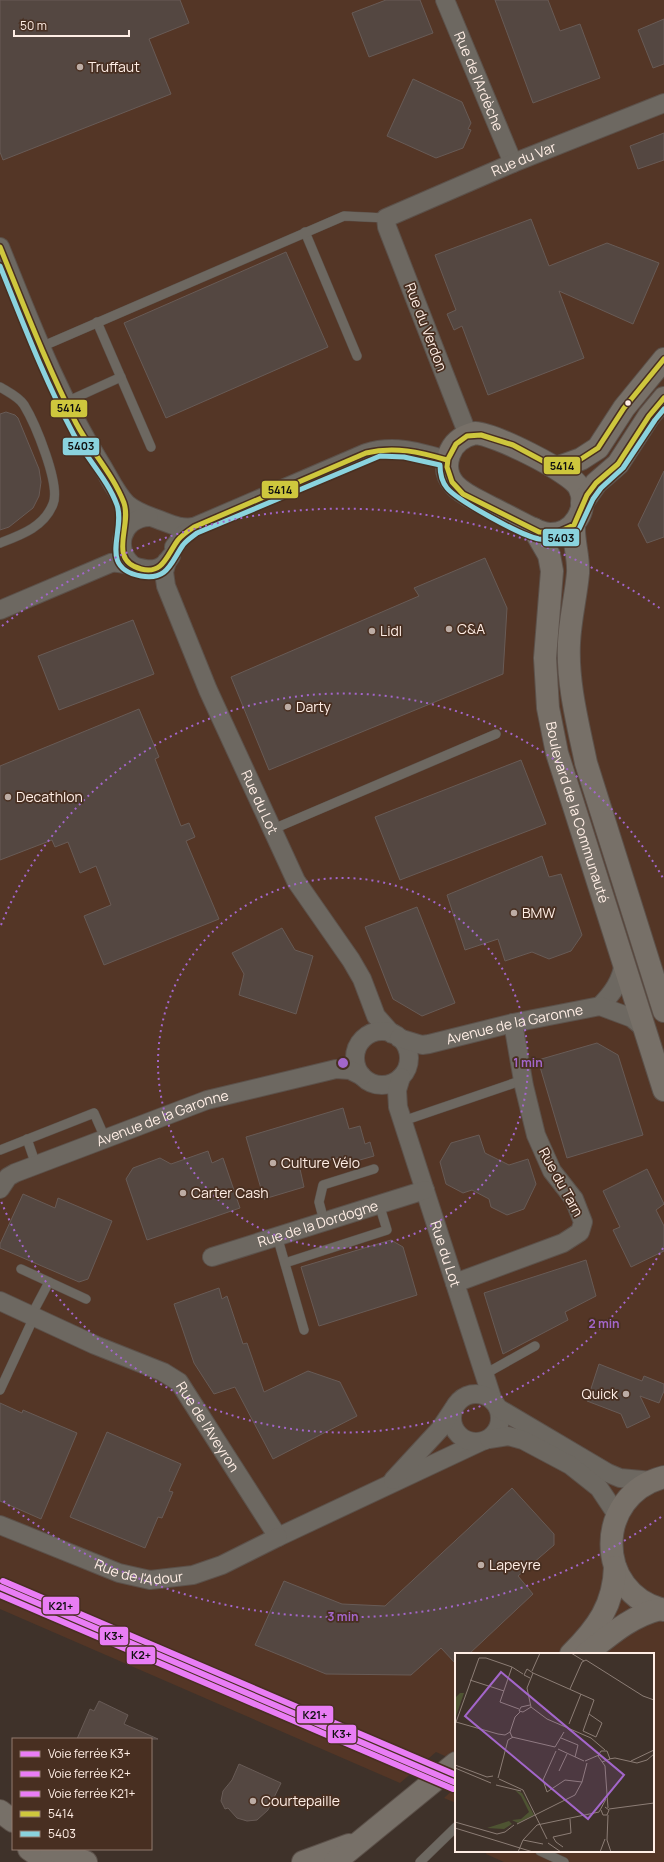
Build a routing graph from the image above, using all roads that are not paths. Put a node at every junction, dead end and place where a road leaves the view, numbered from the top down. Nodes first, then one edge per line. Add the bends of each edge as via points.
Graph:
1 (445, 0) edge
2 (664, 103) edge
3 (513, 163) junction
4 (386, 218) junction
5 (305, 232) junction
6 (0, 247) edge
7 (97, 322) junction
8 (41, 347) junction
9 (357, 356) dead end
10 (664, 359) edge
11 (121, 377) junction
12 (0, 386) edge
13 (664, 398) edge
14 (66, 402) junction
15 (468, 435) junction
16 (152, 447) dead end
17 (447, 460) junction
18 (556, 468) junction
19 (123, 499) junction
20 (582, 503) junction
21 (156, 520) junction
22 (574, 525) junction
23 (194, 526) junction
24 (534, 529) junction
25 (124, 534) junction
26 (0, 543) edge
27 (170, 554) junction
28 (101, 566) junction
29 (140, 568) junction
30 (166, 586) junction
31 (0, 610) edge
32 (496, 734) dead end
33 (271, 830) junction
34 (624, 963) junction
35 (656, 968) edge
36 (600, 1006) junction
37 (372, 1007) junction
38 (664, 1011) edge
39 (513, 1023) junction
40 (645, 1029) junction
41 (396, 1036) junction
42 (429, 1044) junction
43 (360, 1045) junction
44 (336, 1069) junction
45 (405, 1070) junction
46 (362, 1076) junction
47 (523, 1080) junction
48 (379, 1085) junction
49 (664, 1090) edge
50 (400, 1114) junction
51 (105, 1138) junction
52 (27, 1139) junction
53 (0, 1150) edge
54 (36, 1165) junction
55 (374, 1169) dead end
56 (0, 1189) edge
57 (425, 1190) junction
58 (379, 1204) junction
59 (324, 1222) junction
60 (277, 1236) junction
61 (212, 1257) dead end
62 (285, 1264) junction
63 (21, 1270) dead end
64 (49, 1282) junction
65 (455, 1283) junction
66 (86, 1299) dead end
67 (0, 1301) edge
68 (32, 1316) junction
69 (304, 1330) dead end
70 (535, 1346) dead end
71 (482, 1368) junction
72 (0, 1390) edge
73 (460, 1402) junction
74 (496, 1405) junction
75 (485, 1441) junction
76 (658, 1479) edge
77 (386, 1488) junction
78 (617, 1515) junction
79 (0, 1525) edge
80 (278, 1537) junction
81 (615, 1568) junction
82 (662, 1610) edge
83 (573, 1653) edge
84 (587, 1653) edge
85 (455, 1764) edge
86 (0, 1811) edge
87 (12, 1820) edge
88 (0, 1829) edge
89 (455, 1829) edge
90 (12, 1837) edge
91 (361, 1840) junction
92 (30, 1850) edge
93 (51, 1850) edge
94 (53, 1850) edge
95 (542, 1852) edge
96 (47, 1862) edge
97 (69, 1862) edge
98 (86, 1862) edge
99 (303, 1862) edge
100 (335, 1862) edge
101 (420, 1862) edge
102 (564, 1862) edge

1 - 3 street, Rue de l'Ardèche
2 - 3 street, Rue du Var
3 - 4 street, Rue du Var
4 - 5 lane via 344,216
4 - 15 street, Rue du Verdon via 387,227
5 - 7 lane
5 - 9 lane
6 - 8 street
7 - 8 lane
7 - 11 lane
8 - 14 street
10 - 18 main road via 624,408 598,448 581,459
11 - 14 lane
11 - 16 lane
12 - 26 lane via 24,405 50,466 55,487 53,503 38,525
13 - 20 main road via 649,416 618,464 596,483
14 - 19 street via 82,434
15 - 17 main road via 455,444
15 - 18 main road via 483,433 494,436
17 - 23 street via 406,450 379,449
17 - 24 main road via 448,476 458,490
18 - 20 main road via 576,483 581,492
19 - 21 street via 134,509
19 - 25 street via 126,510
20 - 22 main road via 581,512
21 - 23 street via 184,528
21 - 25 street via 138,519
21 - 27 street via 171,532
22 - 24 main road via 550,534
22 - 35 main road, Boulevard de la Communauté via 578,572 569,644 571,682 586,763
23 - 27 street via 183,534
24 - 34 main road, Boulevard de la Communauté via 547,550 552,571 545,658 551,728 563,774
25 - 28 street via 114,552
25 - 29 street via 124,555
27 - 29 street via 157,568
27 - 30 street via 164,572
28 - 29 street via 117,562
28 - 31 street
29 - 30 street via 153,574
30 - 33 street, Rue du Lot via 203,680
32 - 33 lane
33 - 37 street, Rue du Lot via 296,881 362,979
34 - 36 street via 615,989
34 - 40 main road, Boulevard de la Communauté
35 - 38 main road, Boulevard de la Communauté
36 - 39 street, Avenue de la Garonne
36 - 40 street via 632,1018
37 - 41 street, Rue du Lot via 382,1024
37 - 43 street via 371,1024
39 - 42 street, Avenue de la Garonne
39 - 47 street, Rue du Tarn
40 - 49 main road, Boulevard de la Communauté
41 - 42 street via 415,1044
41 - 43 street via 376,1032
41 - 45 street via 408,1051
42 - 45 street
43 - 44 street via 346,1063
43 - 46 street via 356,1066
44 - 46 street via 350,1070
44 - 51 street, Avenue de la Garonne via 207,1100
45 - 48 street via 391,1084
45 - 50 street via 397,1090
46 - 48 street
47 - 50 lane
47 - 65 street, Rue du Tarn via 536,1135 552,1171 574,1200 583,1222 582,1227 580,1232 563,1243
48 - 50 street via 391,1096
50 - 57 street, Rue du Lot
51 - 52 lane via 94,1113
51 - 54 street, Avenue de la Garonne
52 - 53 lane
52 - 54 lane
54 - 56 street, Avenue de la Garonne via 8,1177
55 - 59 lane via 323,1185 319,1202
57 - 58 street, Rue de la Dordogne
57 - 65 street, Rue du Lot
58 - 59 street, Rue de la Dordogne
58 - 62 lane via 387,1230
59 - 60 street, Rue de la Dordogne
60 - 61 street, Rue de la Dordogne
60 - 62 lane
62 - 69 lane
63 - 64 lane
64 - 66 lane
64 - 68 lane
65 - 71 street, Rue du Lot
67 - 68 street, Rue de l'Aveyron
68 - 72 lane
68 - 80 street, Rue de l'Aveyron via 163,1372 179,1382
70 - 71 lane
71 - 73 street
71 - 74 street, Rue du Lot
73 - 74 street via 478,1394 486,1396
73 - 75 street via 452,1421 456,1432 471,1442
73 - 77 street via 440,1429
74 - 75 street via 500,1424 495,1434
74 - 76 street via 608,1473 620,1478
75 - 77 street
75 - 78 street via 508,1436 523,1440 577,1470 599,1488
76 - 78 main road via 632,1495
77 - 80 street
78 - 81 main road via 611,1544
79 - 80 street, Rue de l'Adour via 119,1573 150,1580 193,1575 222,1565
81 - 82 main road via 631,1592 644,1602
81 - 83 main road via 607,1609 599,1624
82 - 84 main road via 633,1618
85 - 91 main road
86 - 87 main road
88 - 90 main road
89 - 101 lane
91 - 99 main road
91 - 100 main road
92 - 96 main road
93 - 97 main road
94 - 98 main road
95 - 102 lane

